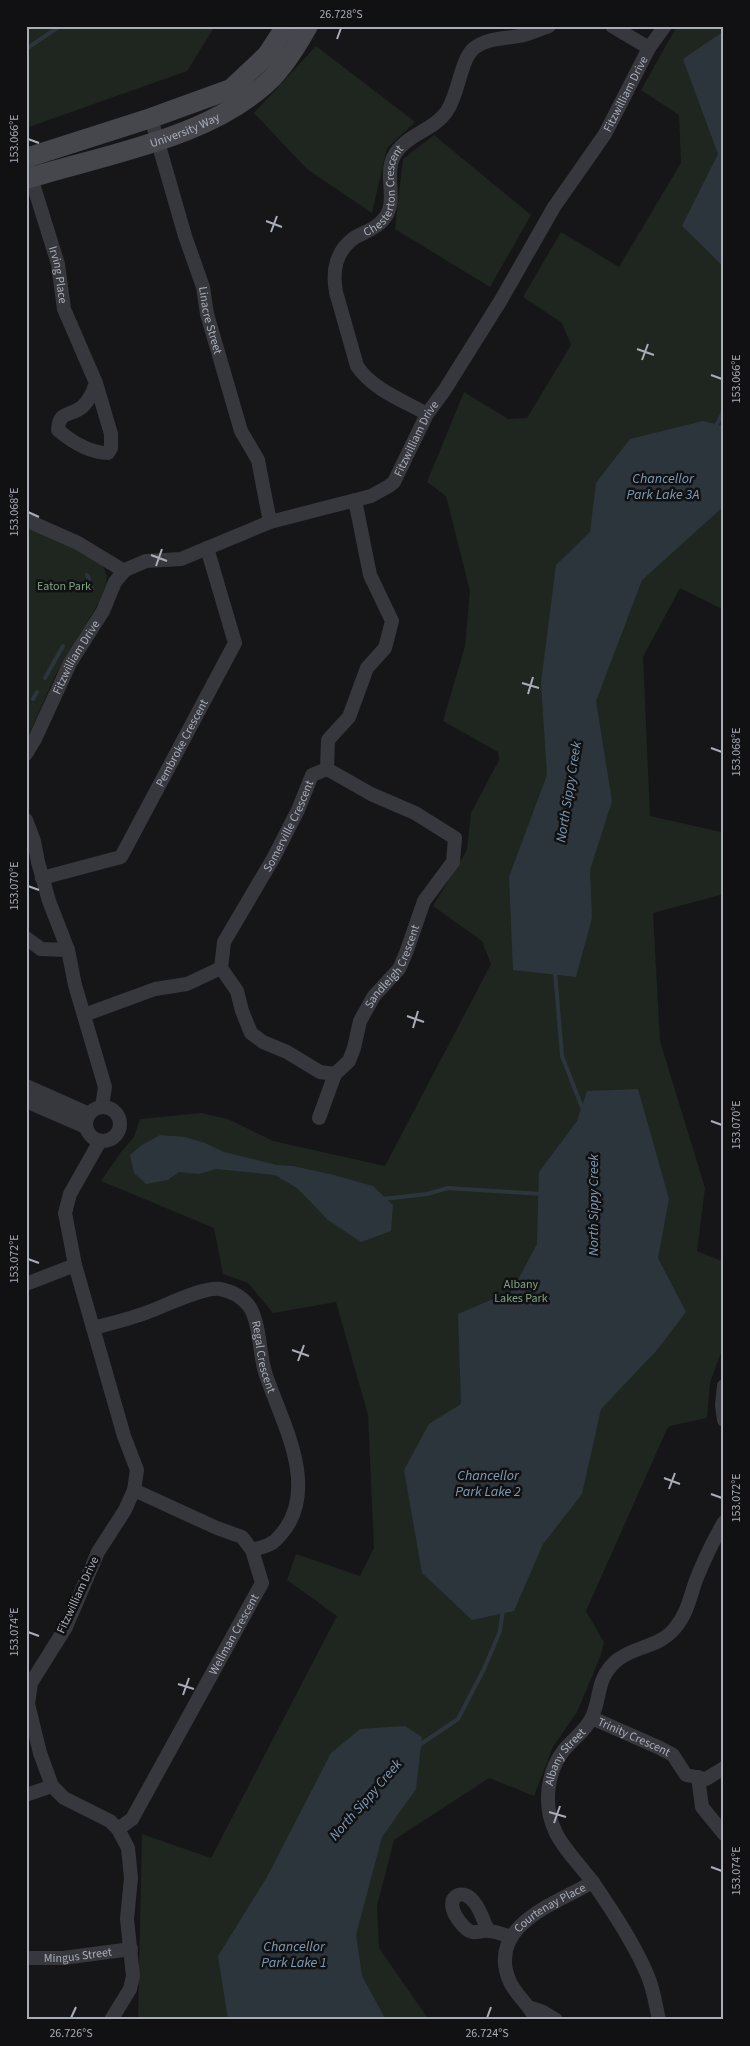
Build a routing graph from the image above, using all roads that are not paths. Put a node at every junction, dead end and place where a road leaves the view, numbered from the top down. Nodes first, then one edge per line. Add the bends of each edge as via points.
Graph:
1 (286, 26) edge
2 (308, 26) edge
3 (549, 26) edge
4 (612, 26) edge
5 (665, 26) edge
6 (649, 48) junction
7 (151, 118) junction
8 (159, 141) junction
9 (26, 158) edge
10 (28, 173) edge
11 (96, 383) junction
12 (427, 414) junction
13 (355, 500) junction
14 (26, 520) edge
15 (270, 522) junction
16 (207, 548) junction
17 (120, 575) junction
18 (26, 754) edge
19 (327, 769) junction
20 (26, 820) edge
21 (42, 878) junction
22 (29, 940) edge
23 (66, 945) junction
24 (221, 968) junction
25 (84, 1015) junction
26 (335, 1074) junction
27 (26, 1086) edge
28 (26, 1101) edge
29 (102, 1106) junction
30 (319, 1118) dead end
31 (88, 1121) junction
32 (100, 1141) junction
33 (76, 1265) junction
34 (26, 1284) edge
35 (93, 1328) junction
36 (724, 1386) edge
37 (724, 1420) edge
38 (134, 1490) junction
39 (724, 1522) edge
40 (252, 1550) junction
41 (27, 1694) edge
42 (592, 1718) junction
43 (724, 1768) edge
44 (698, 1777) junction
45 (52, 1786) junction
46 (26, 1795) edge
47 (118, 1829) junction
48 (724, 1834) edge
49 (593, 1882) junction
50 (488, 1930) dead end
51 (511, 1937) junction
52 (131, 1949) junction
53 (26, 1958) edge
54 (533, 2014) edge
55 (111, 2020) edge
56 (556, 2020) edge
57 (659, 2020) edge

1 - 7 street, University Way via 267,55 231,89
2 - 8 street, University Way via 274,77 250,96 194,128
3 - 12 street, Chesterton Crescent via 525,35 492,40 473,50 464,64 447,111 393,157 390,204 384,220 346,245 335,266 334,279 357,366 371,382
4 - 6 street
5 - 6 street, Fitzwilliam Drive
6 - 12 street, Fitzwilliam Drive via 605,134 554,207 501,300
7 - 8 street, Linacre Street
7 - 9 street, University Way
8 - 10 street, University Way
8 - 15 street, Linacre Street via 185,236 203,287 207,314 241,431 258,460
10 - 11 street, Irving Place via 58,264 64,309
11 - 11 street, Irving Place via 111,434 108,454 68,439 58,430 62,416 81,408
12 - 13 street, Fitzwilliam Drive via 394,482 371,496
13 - 15 street, Fitzwilliam Drive
13 - 19 street, Somerville Crescent via 370,575 392,621 385,648 367,668 349,717 328,740
14 - 17 street via 78,543
15 - 16 street, Fitzwilliam Drive
16 - 17 street, Fitzwilliam Drive via 181,559 142,562
16 - 21 street, Pembroke Crescent via 235,643 121,857
17 - 18 street, Fitzwilliam Drive via 103,611 70,663
19 - 24 street, Somerville Crescent via 312,775 282,841 224,942
19 - 26 street, Sandleigh Crescent via 371,794 415,813 454,838 453,862 424,901 399,969 374,996 360,1021 349,1061
20 - 21 street
21 - 23 street
22 - 23 street via 41,950
23 - 25 street
24 - 25 street via 187,984 155,989
24 - 26 street via 237,991 251,1033 320,1072
25 - 29 street via 105,1087
26 - 30 street
27 - 31 street
28 - 31 street
29 - 31 street via 93,1109
29 - 32 street via 117,1113 121,1125 111,1140
31 - 32 street via 92,1138
32 - 33 street, Fitzwilliam Drive via 70,1194 65,1213
33 - 34 street
33 - 35 street, Fitzwilliam Drive
35 - 38 street, Fitzwilliam Drive via 137,1470
35 - 40 street, Regal Crescent via 146,1313 203,1290 218,1289 237,1295 248,1304 254,1315 266,1374 289,1435 298,1484 296,1504 279,1537 271,1544
36 - 37 street
38 - 40 street via 242,1537
38 - 41 street, Fitzwilliam Drive via 98,1552 66,1626 36,1672
39 - 42 street, Albany Street via 706,1556 681,1620 666,1637 613,1664 599,1686
40 - 47 street, Wellman Crescent via 262,1583 132,1819
41 - 45 street, Fitzwilliam Drive via 29,1714
42 - 44 street, Trinity Crescent via 673,1755 686,1774
42 - 49 street, Albany Street via 557,1762 548,1796 555,1831
43 - 44 street via 706,1779
44 - 48 street via 702,1807
45 - 46 street
45 - 47 street via 64,1798 110,1820
47 - 52 street via 128,1848 131,1878 127,1919
49 - 51 street, Courtenay Place via 534,1914 520,1924
49 - 57 street, Albany Street via 646,1973
50 - 51 street, Courtenay Place
51 - 54 street, Courtenay Place via 505,1968 516,1994
52 - 53 street, Mingus Street via 63,1958
52 - 55 street via 133,1970 130,1989
54 - 56 street, Courtenay Place via 543,2012

